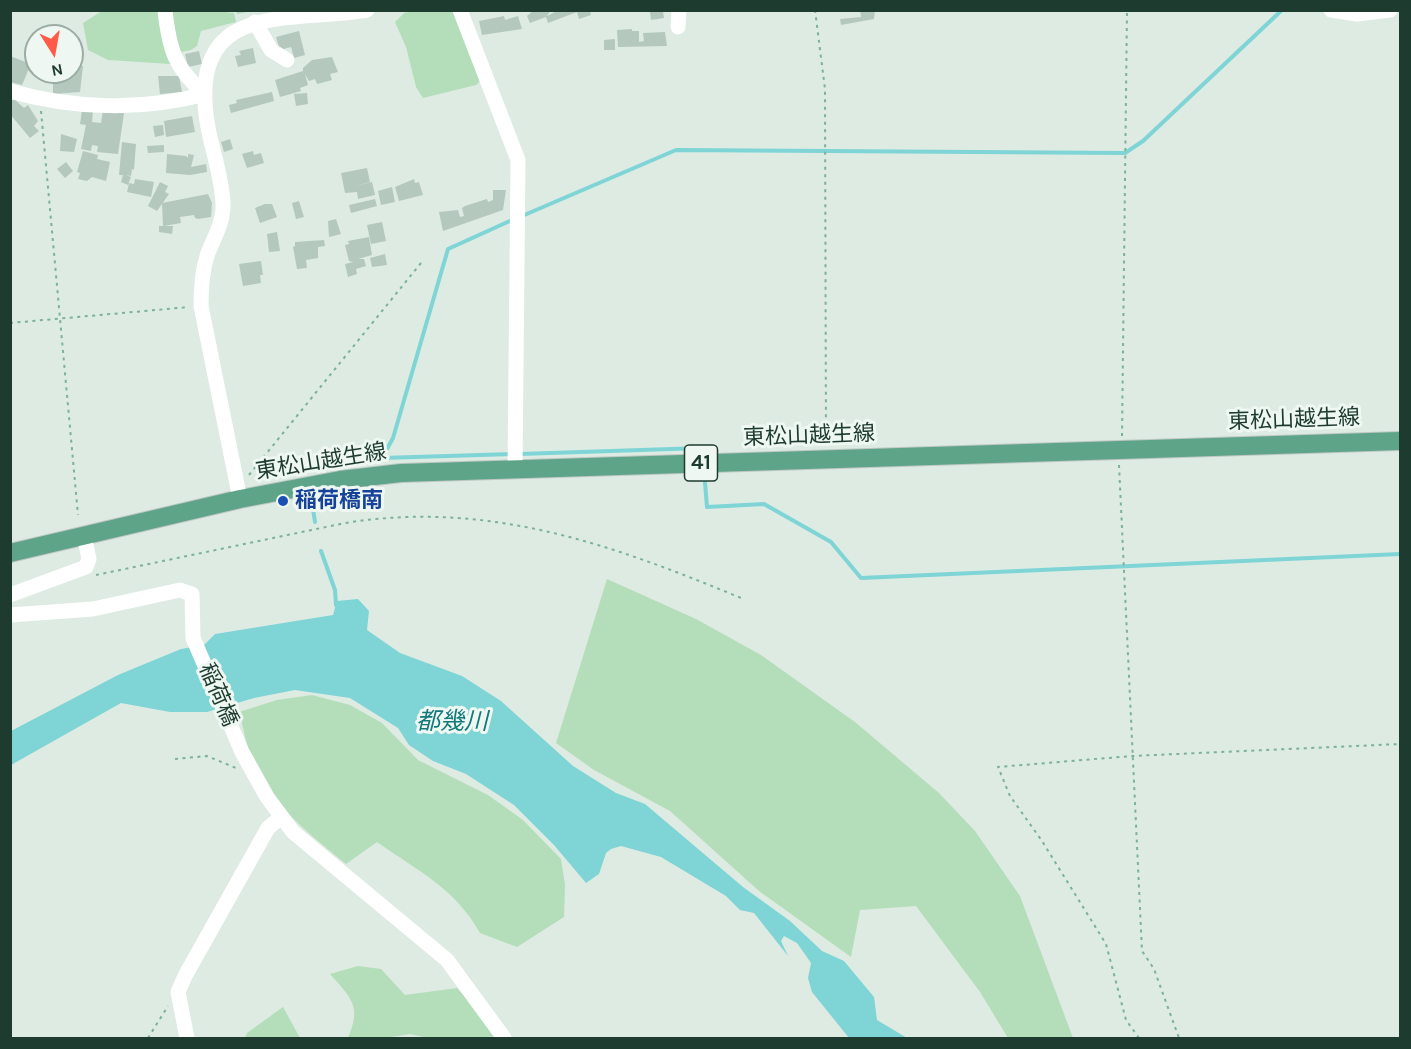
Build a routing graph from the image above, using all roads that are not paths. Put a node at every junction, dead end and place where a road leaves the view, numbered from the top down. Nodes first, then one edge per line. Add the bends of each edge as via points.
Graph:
1 (165, 10) edge
2 (367, 10) edge
3 (460, 10) edge
4 (678, 10) edge
5 (1331, 10) edge
6 (1390, 10) edge
7 (319, 13) edge
8 (255, 22) junction
9 (678, 27) dead end
10 (287, 60) dead end
11 (10, 91) edge
12 (205, 94) junction
13 (1401, 441) edge
14 (515, 470) junction
15 (238, 492) junction
16 (84, 534) junction
17 (10, 553) edge
18 (10, 595) edge
19 (10, 615) edge
20 (281, 818) junction
21 (188, 1038) edge
22 (504, 1038) edge

1 - 12 street via 167,31 180,71
2 - 7 street
3 - 14 street via 519,160
4 - 9 street
5 - 6 street via 1357,14
7 - 8 street
8 - 10 street via 271,50
8 - 12 street via 230,33 214,52 204,79
11 - 12 street via 41,100 99,106
12 - 15 street via 210,144 224,207 204,266 201,306
13 - 14 main road, 東松山越生線 / 41
14 - 15 main road, 東松山越生線 / 41 via 391,474
15 - 16 main road, 東松山越生線 / 41
16 - 17 main road, 東松山越生線 / 41
16 - 18 street via 89,559 86,567
19 - 20 street, 稲荷橋 via 93,609 186,590 194,598 193,638 242,752
20 - 21 street via 268,828 178,992
20 - 22 street, 稲荷橋 via 447,960

